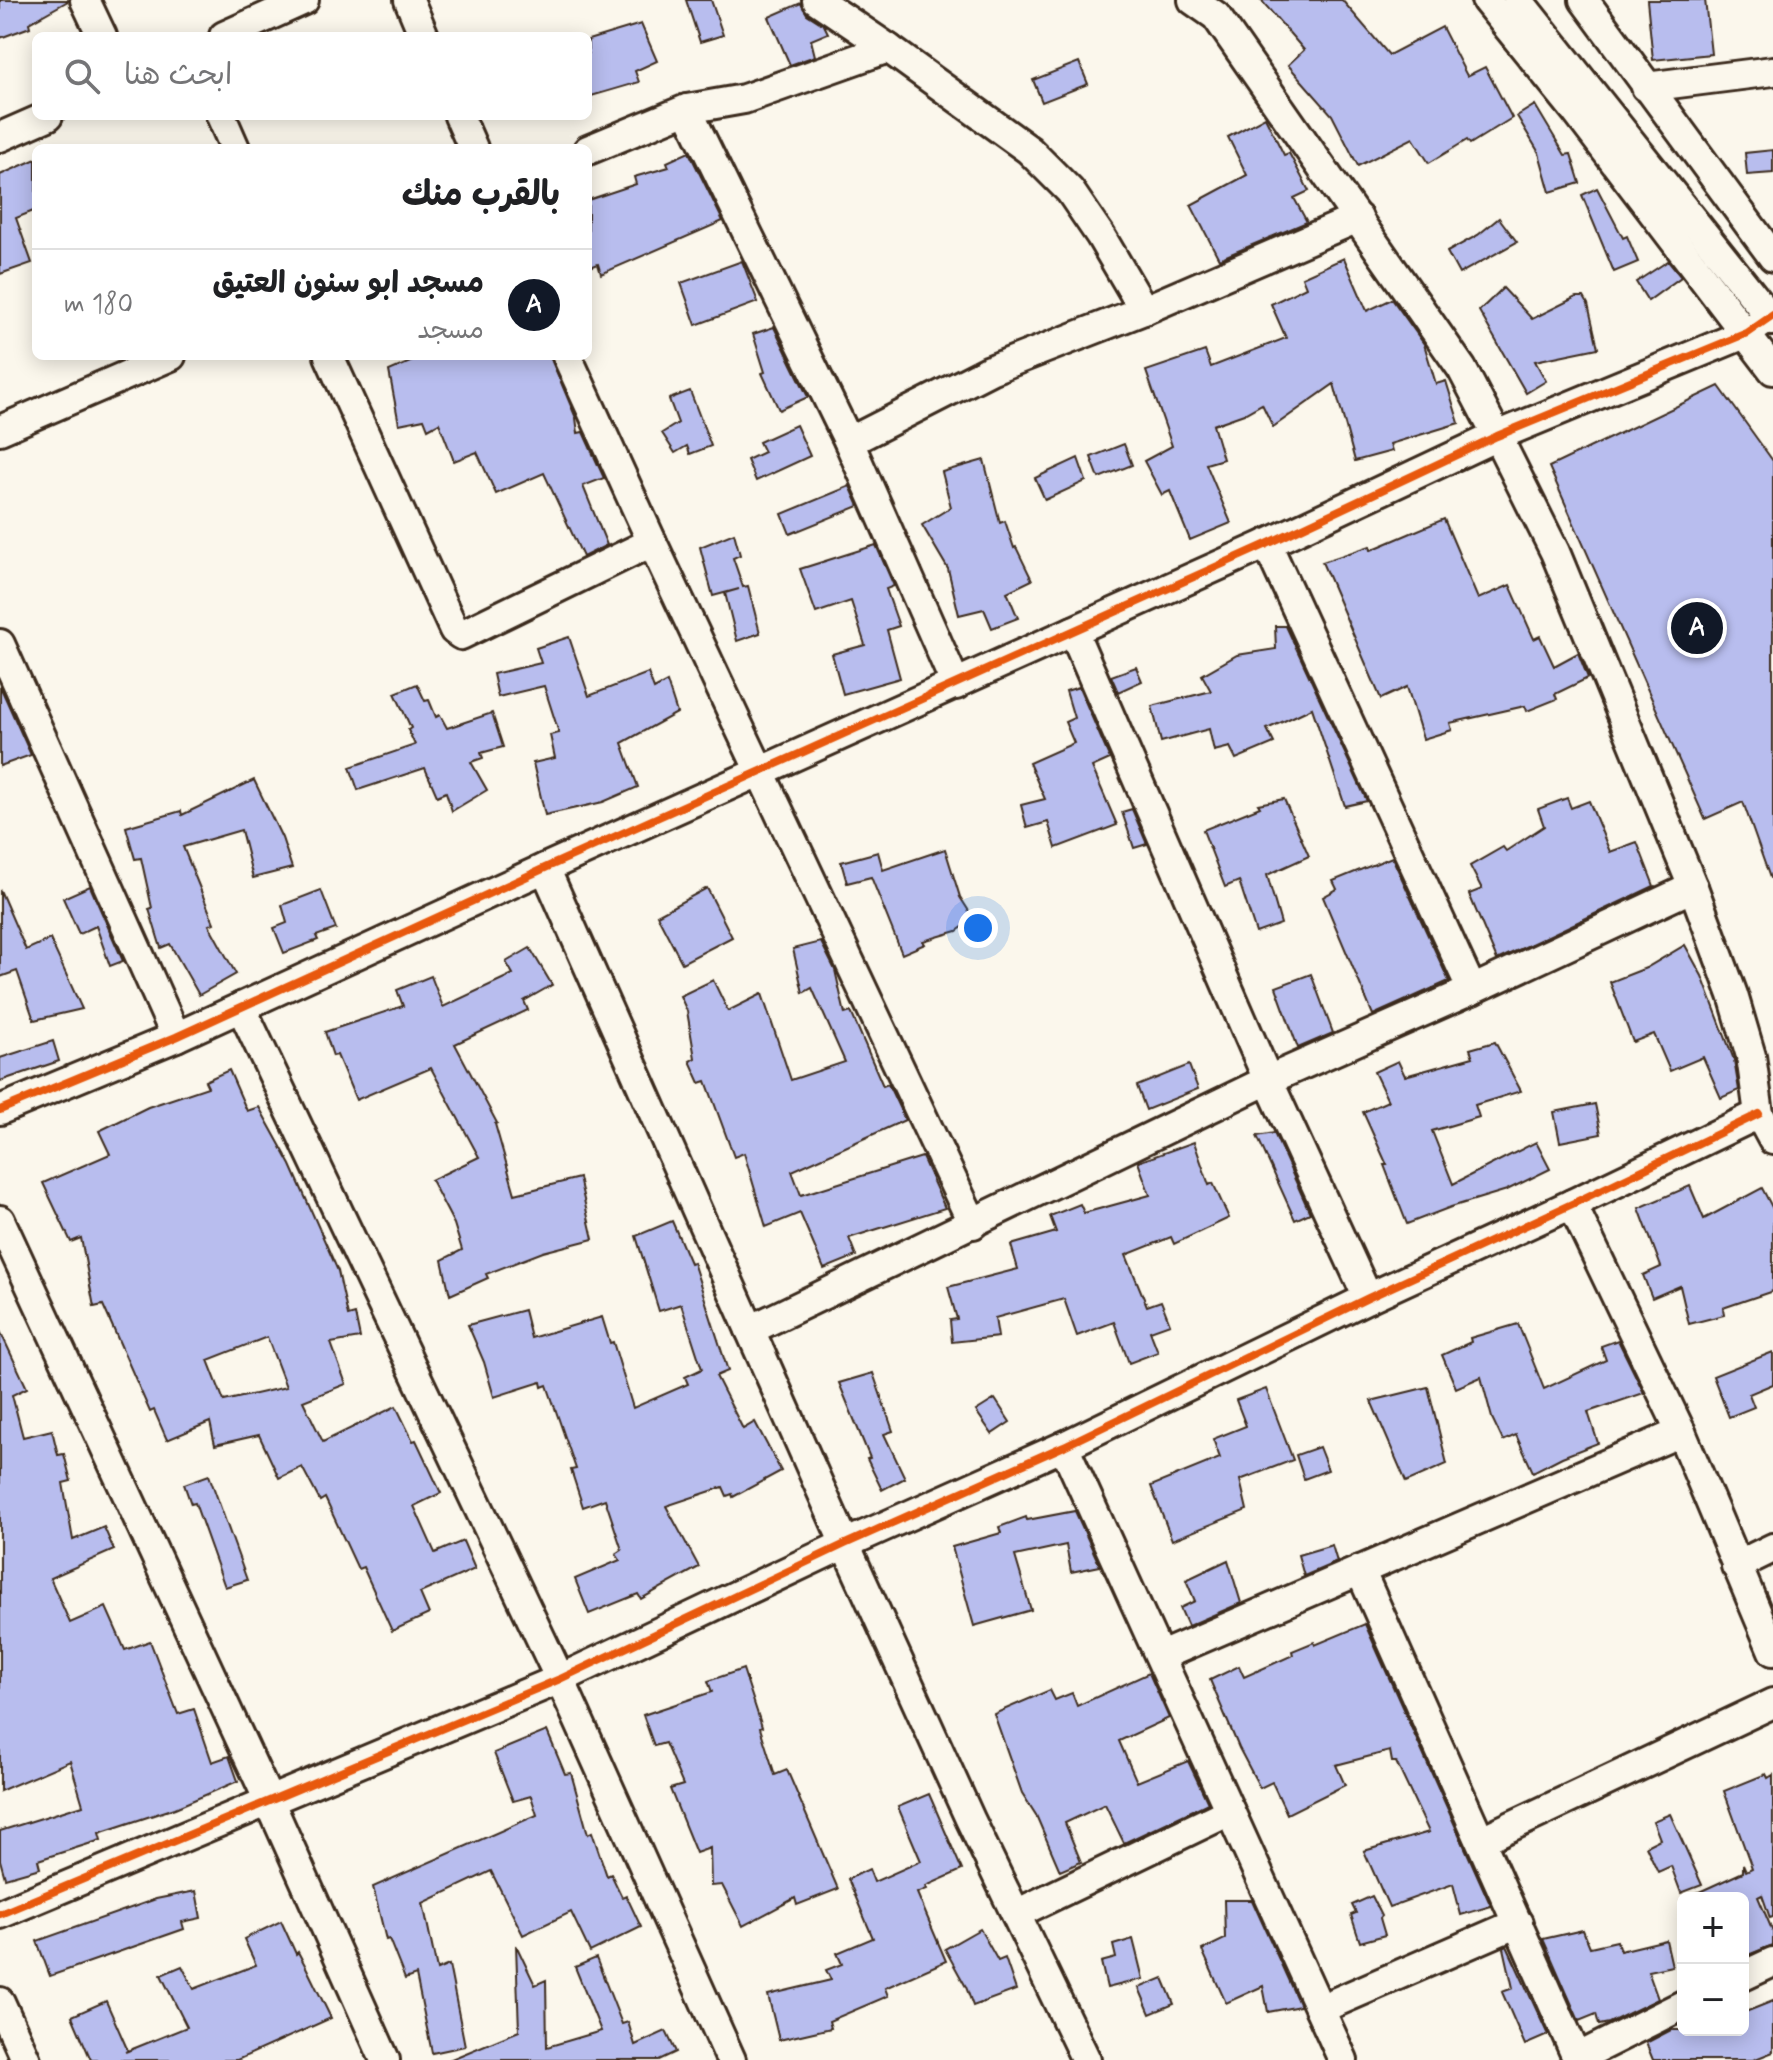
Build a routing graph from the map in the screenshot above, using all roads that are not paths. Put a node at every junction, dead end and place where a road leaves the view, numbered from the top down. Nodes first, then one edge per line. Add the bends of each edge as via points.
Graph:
1 (85, 0) edge
2 (304, 0) edge
3 (409, 0) edge
4 (817, 0) edge
5 (1486, 0) edge
6 (1518, 0) edge
7 (1584, 0) edge
8 (1213, 5) edge
9 (100, 32) edge
10 (233, 32) edge
11 (422, 32) edge
12 (888, 48) junction
13 (1773, 71) edge
14 (1646, 87) junction
15 (687, 109) junction
16 (39, 120) edge
17 (223, 120) edge
18 (461, 120) edge
19 (0, 137) edge
20 (233, 144) edge
21 (471, 144) edge
22 (592, 148) edge
23 (1358, 218) junction
24 (1773, 257) edge
25 (1144, 310) junction
26 (1772, 318) edge
27 (1747, 333) junction
28 (162, 360) edge
29 (331, 360) edge
30 (569, 360) edge
31 (1773, 370) edge
32 (0, 430) edge
33 (1497, 436) junction
34 (849, 442) junction
35 (652, 542) junction
36 (1267, 544) junction
37 (1073, 631) junction
38 (0, 644) edge
39 (956, 685) junction
40 (760, 771) junction
41 (545, 868) junction
42 (1693, 887) junction
43 (1472, 990) junction
44 (241, 1007) junction
45 (176, 1037) junction
46 (1268, 1080) junction
47 (0, 1110) edge
48 (1759, 1114) junction
49 (1773, 1140) edge
50 (1572, 1204) junction
51 (0, 1220) edge
52 (973, 1224) junction
53 (1368, 1298) junction
54 (750, 1330) junction
55 (1681, 1432) junction
56 (1064, 1446) junction
57 (845, 1544) junction
58 (1773, 1548) edge
59 (1736, 1566) junction
60 (1360, 1570) junction
61 (1773, 1651) edge
62 (1161, 1656) junction
63 (560, 1679) junction
64 (1773, 1703) edge
65 (270, 1803) junction
66 (1230, 1811) junction
67 (1482, 1840) junction
68 (0, 1914) edge
69 (1016, 1914) junction
70 (1518, 1923) junction
71 (1773, 1962) edge
72 (1749, 1973) edge
73 (0, 2002) edge
74 (1677, 2008) edge
75 (1320, 2009) junction
76 (1577, 2059) edge
77 (26, 2060) edge
78 (385, 2060) edge
79 (731, 2060) edge
80 (1086, 2060) edge
81 (1343, 2060) edge

1 - 9 street
2 - 10 street
3 - 11 street
4 - 12 street
5 - 27 street
6 - 26 street
7 - 14 street
8 - 23 street
12 - 15 street via 744,99
12 - 25 street via 1029,150 1070,191
13 - 14 street
14 - 24 street
15 - 22 street
15 - 34 street
16 - 19 street
17 - 20 street
18 - 21 street
23 - 25 street
23 - 33 street via 1462,369
25 - 34 street via 990,370
26 - 27 street
27 - 31 street
27 - 33 street
28 - 32 street
29 - 35 street via 454,630 461,635
30 - 35 street
33 - 36 street
33 - 42 street via 1555,552
34 - 39 street
35 - 40 street
36 - 37 street
36 - 43 street
37 - 39 street
37 - 46 street
38 - 45 street
39 - 40 street
40 - 41 street
40 - 52 street
41 - 44 street
41 - 54 street
42 - 43 street
42 - 48 street via 1751,1056
43 - 46 street
44 - 45 street
44 - 63 street
45 - 47 street
46 - 52 street
46 - 53 street
48 - 49 street
48 - 50 street
50 - 53 street
50 - 55 street
51 - 65 street
52 - 54 street
53 - 56 street
54 - 57 street
55 - 59 street
55 - 60 street
56 - 57 street
56 - 62 street
57 - 63 street
57 - 69 street
58 - 59 street
59 - 61 street
60 - 62 street
60 - 67 street
62 - 66 street
63 - 65 street
63 - 79 street
64 - 67 street
65 - 68 street
65 - 78 street
66 - 69 street
66 - 75 street
67 - 70 street
69 - 80 street
70 - 75 street
70 - 76 street
71 - 72 street
73 - 77 street
74 - 76 street
75 - 81 street

